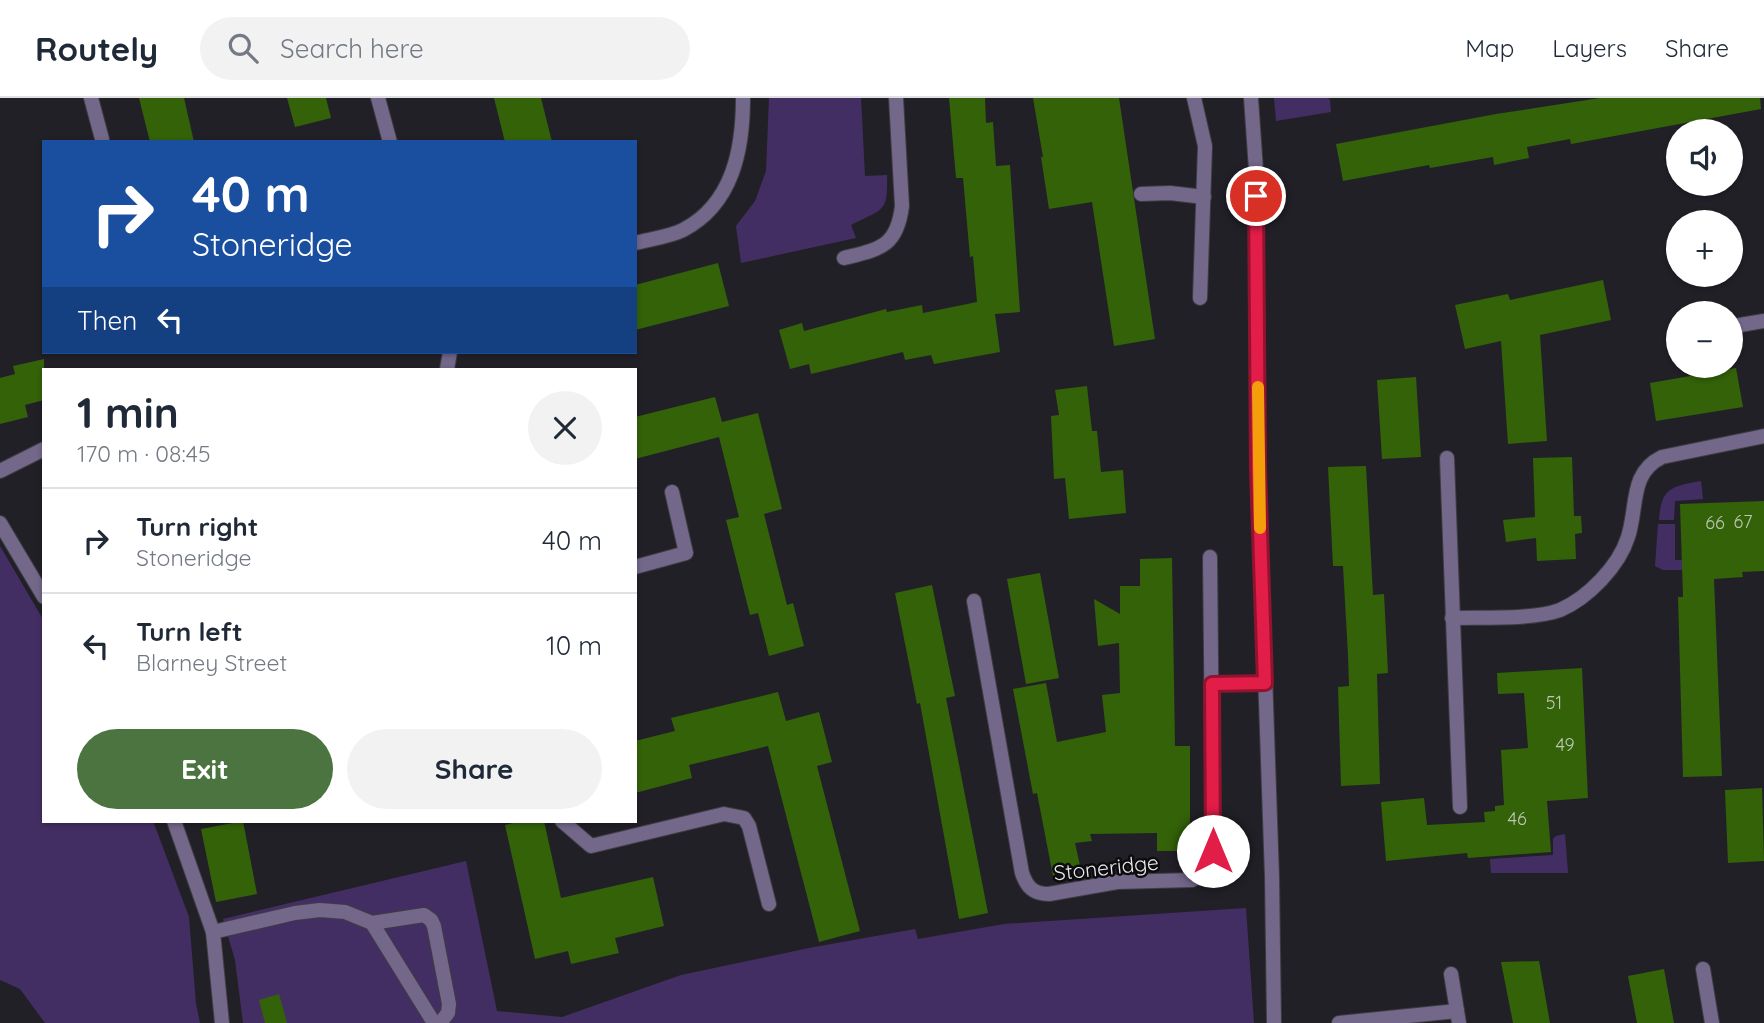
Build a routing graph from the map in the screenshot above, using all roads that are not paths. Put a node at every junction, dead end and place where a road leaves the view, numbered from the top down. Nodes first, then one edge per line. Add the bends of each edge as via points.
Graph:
1 (91, 98) edge
2 (378, 98) edge
3 (743, 98) edge
4 (896, 98) edge
5 (1194, 98) edge
6 (1251, 98) edge
7 (102, 139) dead end
8 (389, 140) edge
9 (1141, 194) dead end
10 (1203, 197) junction
11 (637, 242) edge
12 (844, 258) dead end
13 (1200, 298) dead end
14 (1764, 321) edge
15 (1743, 324) edge
16 (1764, 436) edge
17 (42, 450) edge
18 (1447, 458) dead end
19 (0, 471) edge
20 (671, 492) dead end
21 (0, 523) edge
22 (1210, 557) dead end
23 (637, 566) edge
24 (42, 594) edge
25 (974, 601) dead end
26 (1452, 618) junction
27 (1265, 683) junction
28 (1212, 684) junction
29 (1460, 807) dead end
30 (175, 823) edge
31 (564, 823) edge
32 (769, 904) dead end
33 (372, 923) junction
34 (213, 932) junction
35 (1703, 969) dead end
36 (1451, 974) dead end
37 (1458, 1017) edge
38 (222, 1023) edge
39 (434, 1023) edge
40 (440, 1023) edge
41 (1273, 1023) edge
42 (1339, 1023) edge
43 (1712, 1023) edge

1 - 7 street
2 - 8 street
3 - 11 street via 738,155 725,190 682,230
4 - 12 street via 900,222 880,249
5 - 10 street via 1205,146
6 - 27 street
9 - 10 street
10 - 13 street
14 - 15 street
16 - 26 street via 1653,462 1637,483 1624,548 1595,584 1561,609 1541,615
17 - 19 street
18 - 26 street
20 - 23 street via 686,553
21 - 24 street
22 - 28 street, Stoneridge
25 - 28 street, Stoneridge via 1022,873 1027,886 1038,894 1117,882 1192,880 1203,875 1213,851
26 - 29 street
27 - 28 street
27 - 41 street
30 - 34 street
31 - 32 street via 592,846 724,814 744,818
33 - 34 street via 345,912 320,909
33 - 39 street
33 - 40 street via 415,915 431,920 449,1004
34 - 38 street
35 - 43 street
36 - 37 street
37 - 42 street

